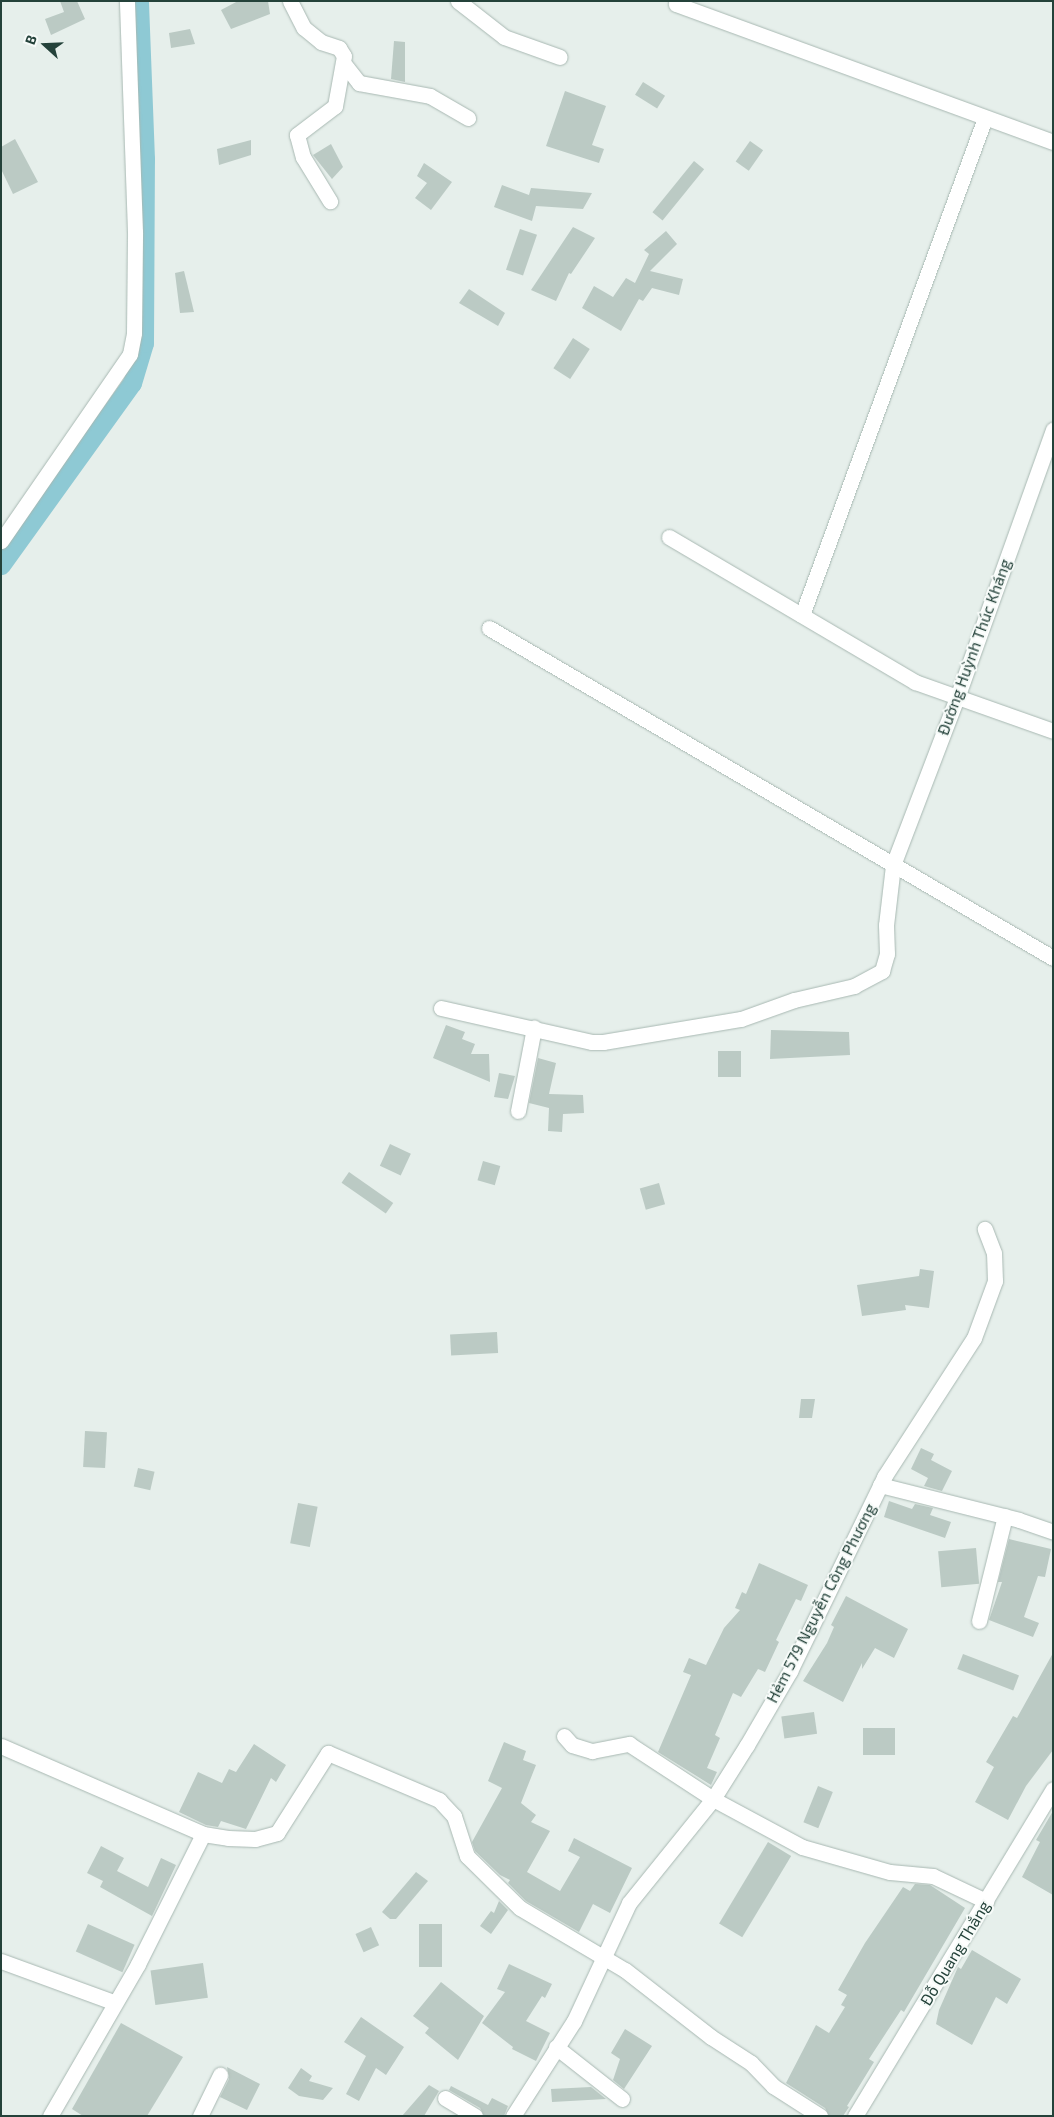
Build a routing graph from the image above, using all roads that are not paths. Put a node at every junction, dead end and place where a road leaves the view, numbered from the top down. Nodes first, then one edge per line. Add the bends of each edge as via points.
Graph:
1 (127, 1) edge
2 (290, 1) edge
3 (458, 1) edge
4 (677, 1) edge
5 (560, 57) dead end
6 (344, 65) junction
7 (468, 118) dead end
8 (985, 118) junction
9 (1053, 142) edge
10 (330, 201) dead end
11 (1053, 429) edge
12 (669, 538) dead end
13 (1, 541) edge
14 (802, 615) junction
15 (489, 628) dead end
16 (958, 695) junction
17 (1053, 731) edge
18 (893, 865) junction
19 (1053, 958) edge
20 (441, 1008) dead end
21 (534, 1028) junction
22 (518, 1111) dead end
23 (985, 1229) dead end
24 (880, 1485) junction
25 (1005, 1516) junction
26 (1053, 1532) edge
27 (979, 1621) dead end
28 (564, 1736) dead end
29 (1, 1746) edge
30 (1053, 1789) edge
31 (713, 1799) junction
32 (203, 1834) junction
33 (986, 1901) junction
34 (603, 1958) junction
35 (1, 1961) edge
36 (113, 2002) junction
37 (556, 2047) junction
38 (220, 2075) dead end
39 (445, 2098) dead end
40 (622, 2099) dead end
41 (50, 2116) edge
42 (200, 2116) edge
43 (475, 2116) edge
44 (513, 2116) edge
45 (820, 2116) edge
46 (855, 2116) edge

1 - 13 street via 135,222 134,332 130,354
2 - 6 street via 304,28 321,42 339,48
3 - 5 street via 504,38
4 - 8 street via 676,4
6 - 7 street via 359,83 430,96
6 - 10 street via 335,106 297,136 303,158
8 - 9 street
8 - 14 street
11 - 16 street, Đường Huỳnh Thúc Kháng
12 - 14 street
14 - 16 street via 915,682
15 - 18 street
16 - 17 street
16 - 18 street, Đường Huỳnh Thúc Kháng
18 - 19 street
18 - 21 street, Đường Huỳnh Thúc Kháng via 886,925 887,954 882,971 854,986 794,1000 741,1018 604,1042
20 - 21 street
21 - 22 street via 518,1094
23 - 24 street, Hẻm 579 Nguyễn Công Phương via 994,1253 995,1281 988,1307 974,1338
24 - 25 street
24 - 31 street, Hẻm 579 Nguyễn Công Phương via 790,1671
25 - 26 street
25 - 27 street
28 - 31 street via 572,1745 592,1751 629,1744
29 - 32 street
30 - 33 street, Đỗ Quang Thắng
31 - 33 street via 802,1847 890,1872 932,1876
31 - 34 street, Hẻm 579 Nguyễn Công Phương via 628,1903
32 - 34 street via 255,1839 276,1833 328,1753 439,1800 454,1816 467,1856 520,1908
32 - 36 street via 138,1964
33 - 46 street, Đỗ Quang Thắng
34 - 37 street, Hẻm 579 Nguyễn Công Phương via 574,2021
34 - 45 street via 625,1970 751,2063 773,2086
35 - 36 street
36 - 41 street
37 - 40 street
37 - 44 street, Hẻm 579 Nguyễn Công Phương
38 - 42 street
39 - 43 street

